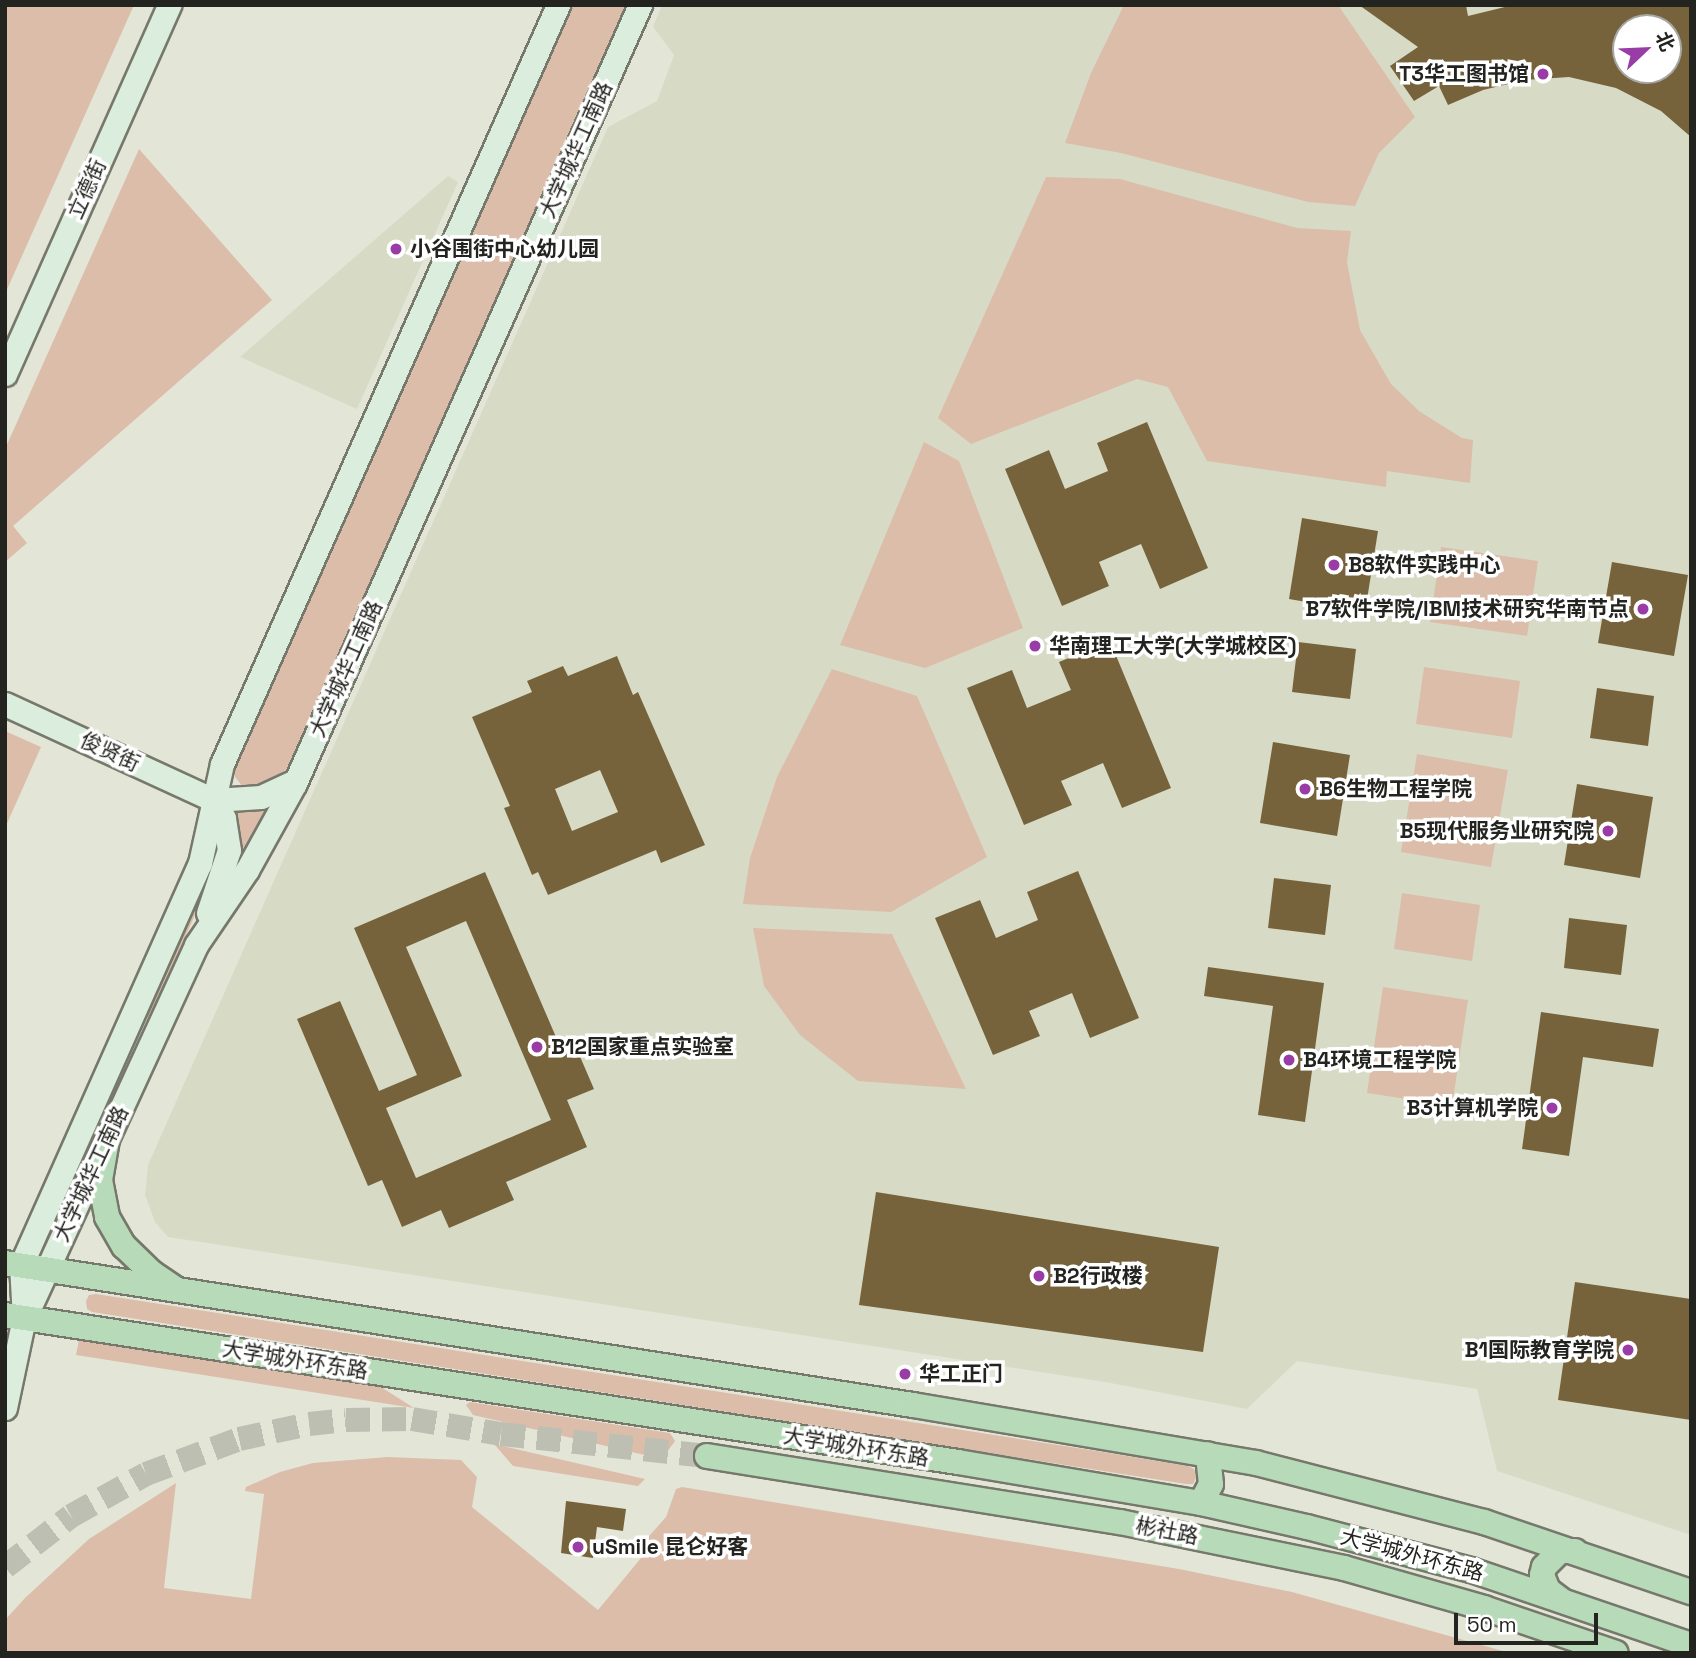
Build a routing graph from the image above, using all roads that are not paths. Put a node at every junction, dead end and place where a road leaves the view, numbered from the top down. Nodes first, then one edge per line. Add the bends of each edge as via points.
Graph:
1 (169, 5) edge
2 (558, 5) edge
3 (640, 5) edge
4 (5, 374) edge
5 (5, 704) edge
6 (296, 781) junction
7 (214, 800) junction
8 (196, 945) junction
9 (107, 1140) junction
10 (13, 1264) edge
11 (48, 1269) junction
12 (187, 1293) junction
13 (15, 1317) edge
14 (5, 1408) edge
15 (1208, 1454) junction
16 (707, 1456) tunnel mouth
17 (1200, 1503) junction
18 (1576, 1552) junction
19 (1691, 1592) edge
20 (1561, 1599) junction
21 (1691, 1645) edge
22 (1616, 1653) edge

1 - 4 main road, 立德街
2 - 7 main road, 大学城华工南路 via 222,764
3 - 6 main road, 大学城华工南路
5 - 7 main road, 俊贤街
6 - 7 main road, 俊贤街 via 261,797
6 - 8 main road, 大学城华工南路 via 247,870
7 - 8 main road via 224,818 229,850
7 - 10 main road, 大学城华工南路 via 200,863
8 - 9 main road, 大学城华工南路
9 - 11 main road, 大学城华工南路
9 - 12 main road via 101,1199 113,1229 152,1273
10 - 11 main road
10 - 13 main road, 大学城华工南路
11 - 12 main road
11 - 13 main road, 大学城华工南路
12 - 15 main road
13 - 14 main road, 大学城华工南路
13 - 17 main road, 大学城外环东路
15 - 17 main road via 1211,1485
15 - 18 main road via 1414,1502
16 - 22 main road, 彬社路 via 1121,1522 1344,1568 1473,1604
17 - 20 main road, 大学城外环东路 via 1401,1551
18 - 19 main road
18 - 20 main road via 1560,1551 1544,1567 1548,1590
20 - 21 main road, 大学城外环东路

